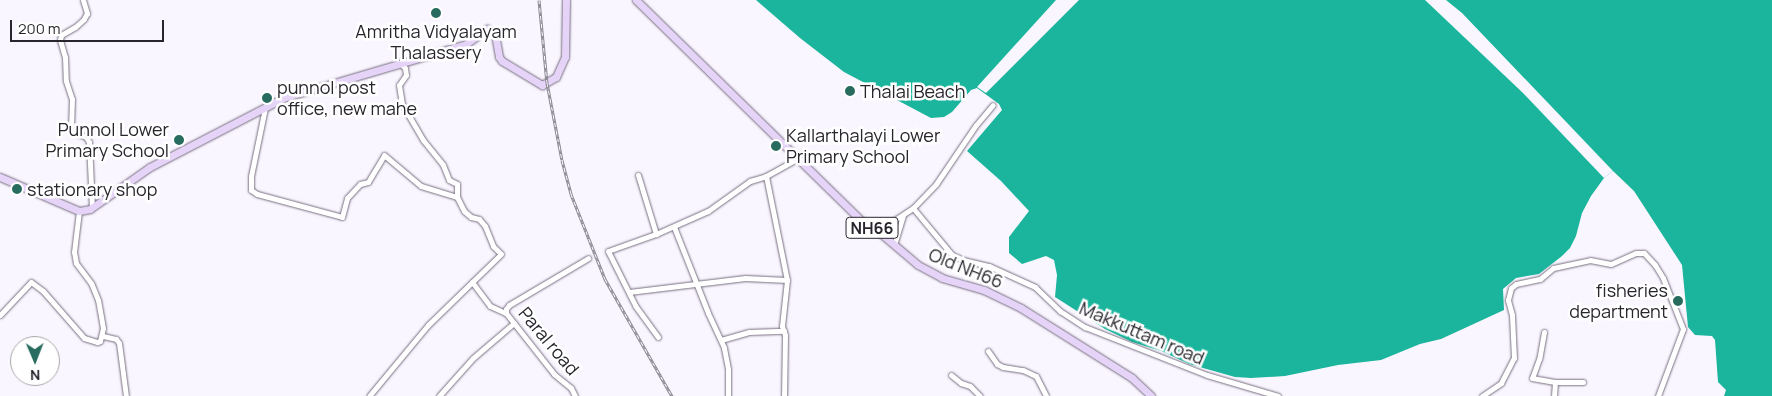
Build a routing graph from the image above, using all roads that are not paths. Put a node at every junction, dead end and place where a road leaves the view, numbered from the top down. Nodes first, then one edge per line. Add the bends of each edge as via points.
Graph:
1 (83, 0) edge
2 (566, 0) edge
3 (636, 0) edge
4 (400, 63) junction
5 (993, 105) dead end
6 (265, 108) junction
7 (799, 157) junction
8 (638, 175) dead end
9 (766, 176) junction
10 (0, 178) edge
11 (457, 197) junction
12 (92, 208) junction
13 (913, 208) junction
14 (79, 211) junction
15 (902, 216) junction
16 (674, 227) junction
17 (878, 231) junction
18 (656, 234) junction
19 (894, 244) junction
20 (588, 258) dead end
21 (787, 280) junction
22 (472, 282) junction
23 (697, 283) junction
24 (629, 292) junction
25 (506, 313) junction
26 (0, 315) edge
27 (514, 323) junction
28 (784, 332) junction
29 (1544, 332) dead end
30 (103, 336) junction
31 (658, 338) dead end
32 (721, 340) junction
33 (988, 351) dead end
34 (951, 375) dead end
35 (1555, 382) junction
36 (1583, 382) dead end
37 (126, 396) edge
38 (368, 396) edge
39 (439, 396) edge
40 (575, 396) edge
41 (728, 396) edge
42 (784, 396) edge
43 (980, 396) edge
44 (1046, 396) edge
45 (1151, 396) edge
46 (1278, 396) edge
47 (1482, 396) edge
48 (1554, 396) edge
49 (1658, 396) edge

1 - 12 street via 87,13 84,19 60,40 72,99 71,127 73,132 90,142
2 - 4 main road via 565,57 556,77 550,82 537,84 502,61 495,34 487,29 466,44
3 - 7 main road, Old NH66 / NH66
4 - 6 main road via 283,98
4 - 11 street via 406,75 399,85 402,104 423,140 443,164 449,180 457,184
5 - 13 street via 936,184
6 - 11 street via 252,165 251,190 263,196 342,217 347,198 360,184 368,182 384,156 417,183
6 - 12 main road via 150,167
7 - 9 street
7 - 17 main road, Old NH66 / NH66 via 864,223
8 - 18 street
9 - 16 street via 750,181 708,211
9 - 21 street
10 - 14 main road
11 - 22 street via 464,211 479,219 501,254
12 - 14 main road
13 - 15 street
13 - 46 street, Makkuttam road via 952,255 989,266 1035,287 1060,311 1085,327 1207,375
14 - 30 street via 74,252 76,263 98,300
15 - 17 street
15 - 19 street
16 - 18 street
16 - 23 street
17 - 19 main road, Old NH66 / NH66
18 - 24 street via 608,251
19 - 45 main road, Old NH66 / NH66 via 918,265 942,278 984,290 1022,308 1132,378
20 - 25 street, Paral road via 509,305
21 - 23 street via 745,278
21 - 28 street
22 - 25 street via 490,306
22 - 38 street via 428,324
23 - 24 street
23 - 32 street
24 - 31 street via 634,305
25 - 27 street, Paral road
26 - 30 street via 31,282 43,291 84,338 97,342
27 - 39 street via 473,358
27 - 40 street, Paral road
28 - 32 street via 749,332
28 - 42 street
29 - 35 street via 1532,378
30 - 37 street via 116,338 119,343
32 - 41 street via 727,359
33 - 44 street via 1003,368 1023,370 1036,376
34 - 43 street
35 - 36 street
35 - 48 street
47 - 49 street via 1501,383 1514,358 1508,300 1511,288 1540,279 1553,268 1590,260 1611,264 1636,253 1644,254 1655,265 1683,329

